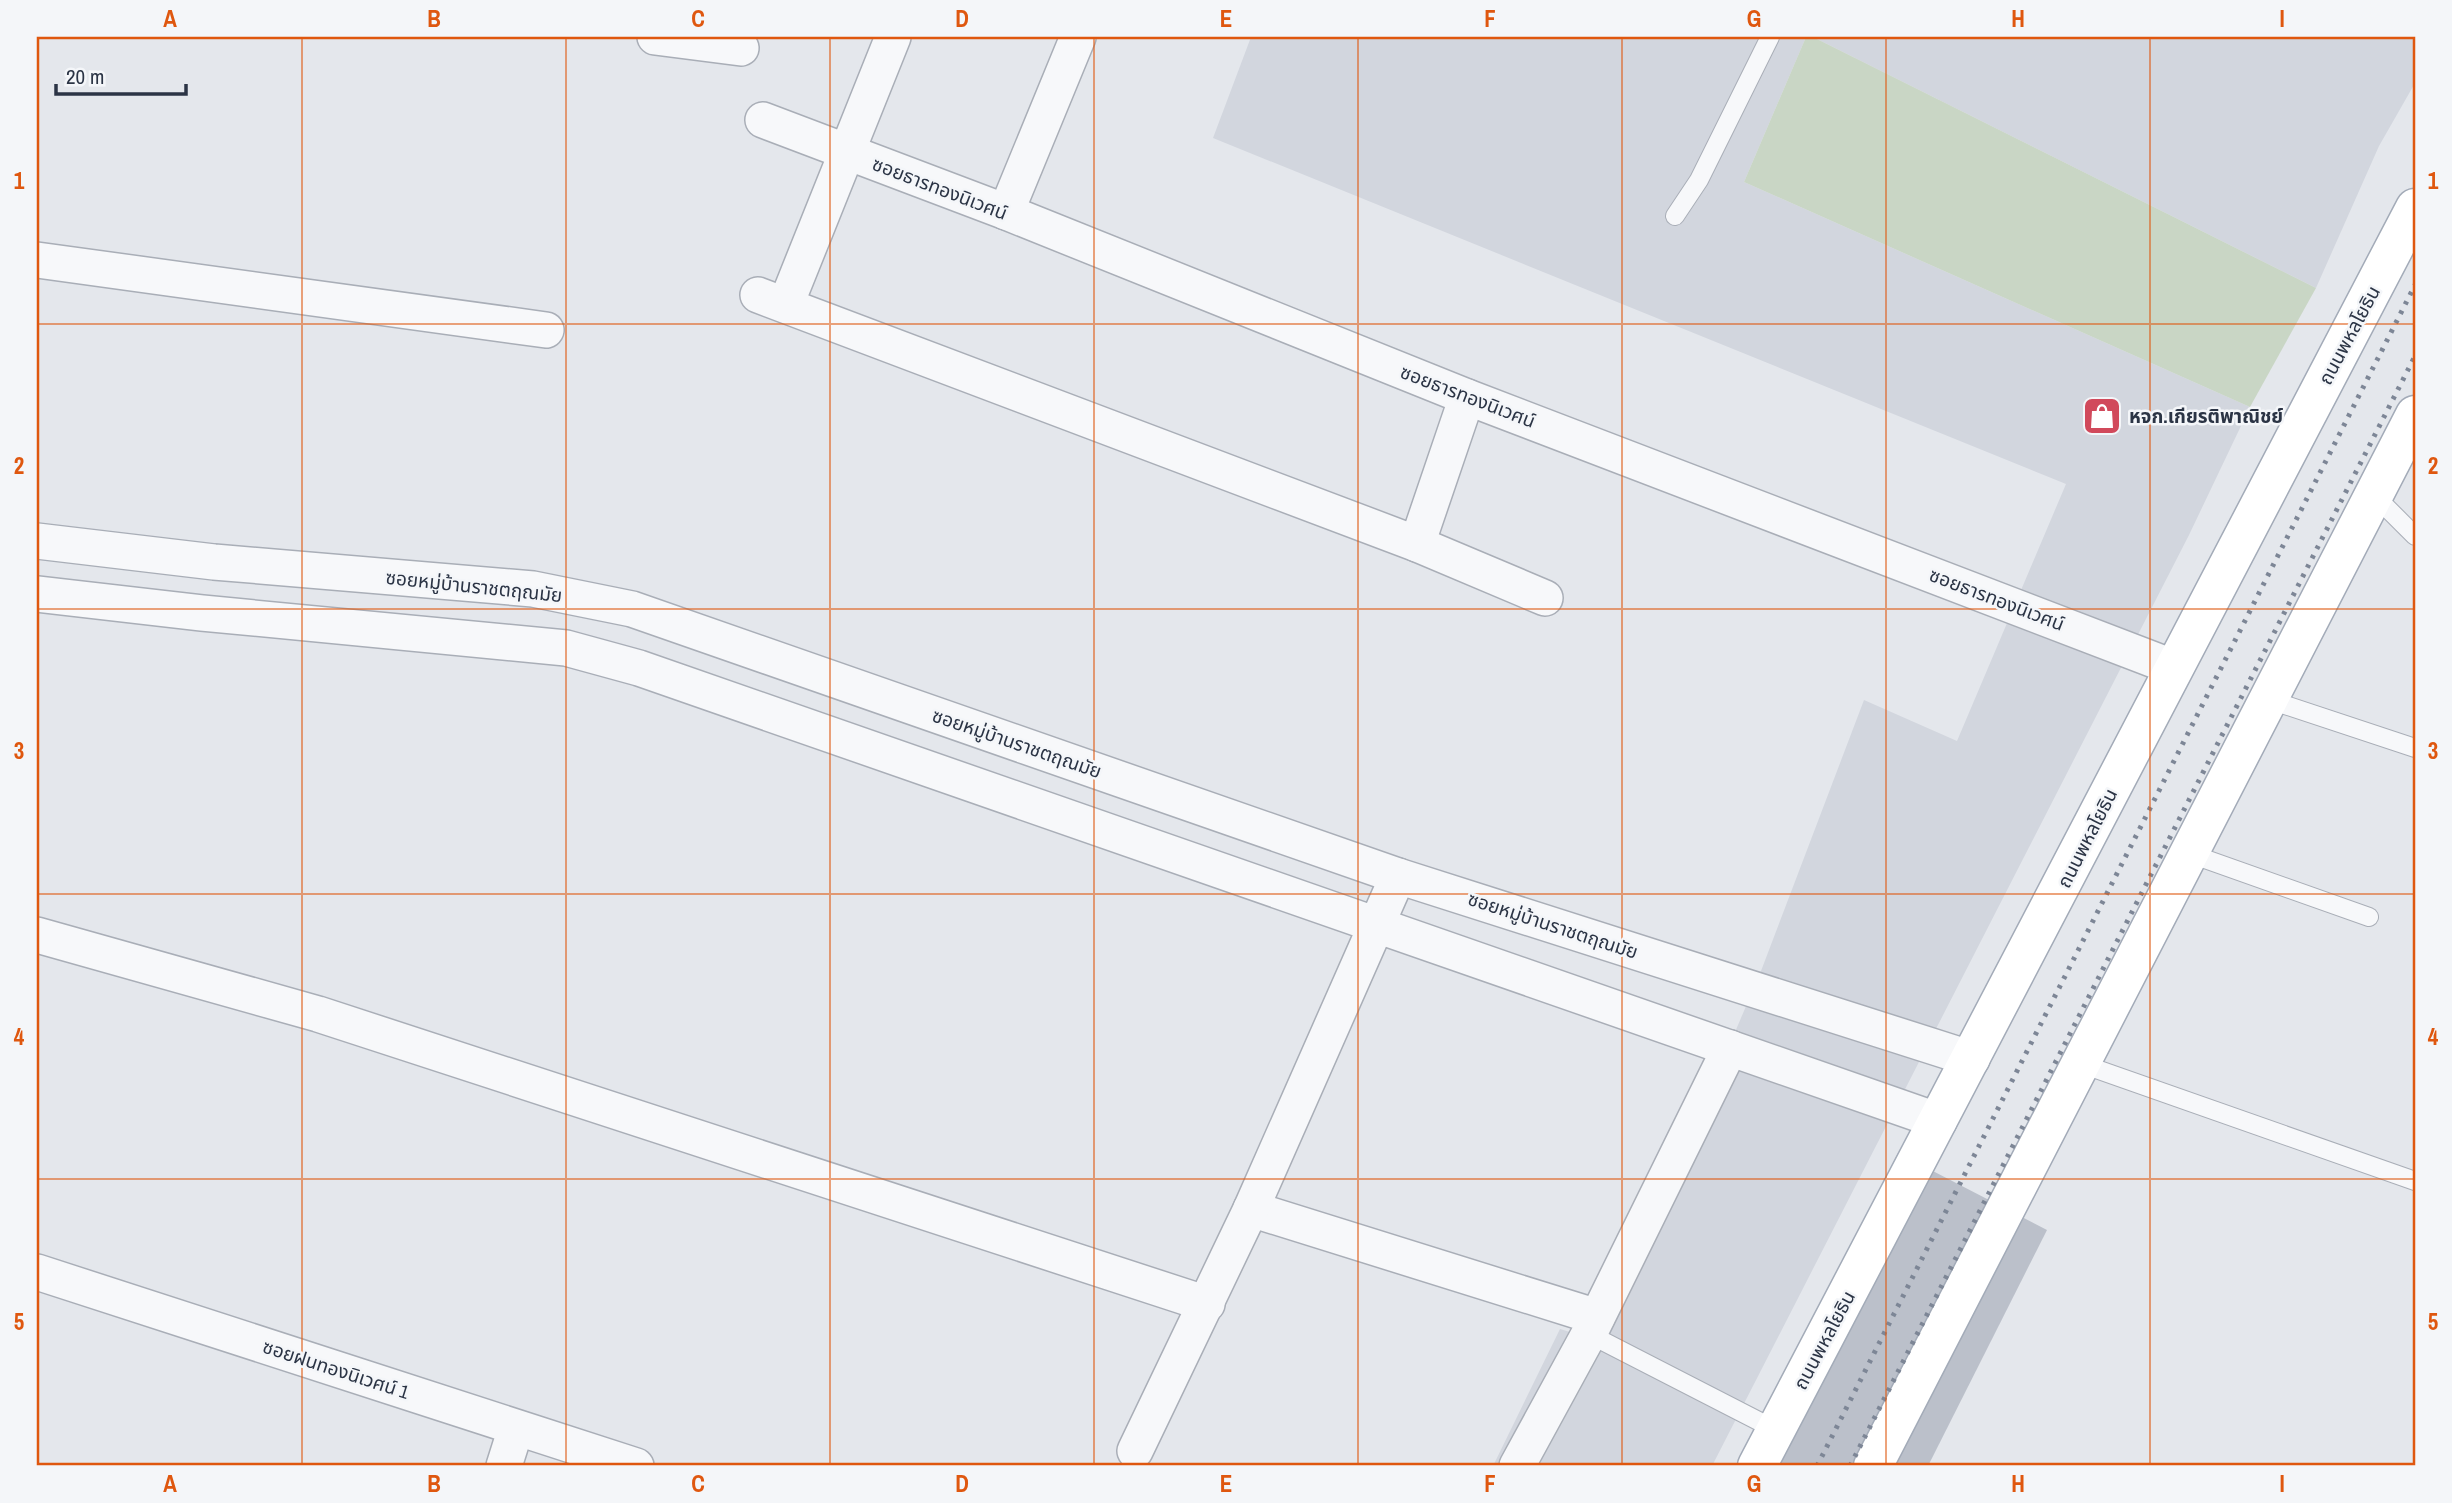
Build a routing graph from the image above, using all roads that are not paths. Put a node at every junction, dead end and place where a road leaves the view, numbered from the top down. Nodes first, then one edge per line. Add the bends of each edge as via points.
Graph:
1 (655, 37) edge
2 (893, 37) edge
3 (1078, 37) edge
4 (1770, 37) edge
5 (741, 48) dead end
6 (763, 120) dead end
7 (849, 153) junction
8 (2415, 208) edge
9 (1006, 212) junction
10 (1675, 216) dead end
11 (37, 260) edge
12 (546, 330) dead end
13 (1467, 397) junction
14 (2415, 415) edge
15 (2374, 495) junction
16 (2415, 536) edge
17 (37, 541) edge
18 (1417, 544) junction
19 (214, 562) junction
20 (37, 594) edge
21 (1545, 598) dead end
22 (202, 614) junction
23 (2175, 668) junction
24 (2270, 700) junction
25 (2415, 748) edge
26 (2191, 854) junction
27 (1398, 876) junction
28 (2369, 917) dead end
29 (1375, 927) junction
30 (37, 935) edge
31 (1730, 1048) junction
32 (1972, 1059) junction
33 (2082, 1064) junction
34 (1939, 1121) junction
35 (2415, 1181) edge
36 (1251, 1209) junction
37 (37, 1272) edge
38 (1207, 1304) junction
39 (1593, 1325) junction
40 (516, 1428) junction
41 (1776, 1430) junction
42 (1135, 1451) dead end
43 (504, 1466) edge
44 (636, 1466) edge
45 (1517, 1466) edge
46 (1757, 1466) edge
47 (1873, 1466) edge

1 - 5 street
2 - 7 street
3 - 9 street
4 - 10 lane via 1699,180
6 - 7 street, ซอยธารทองนิเวศน์
7 - 9 street, ซอยธารทองนิเวศน์
7 - 18 street via 772,300
8 - 23 main road, ถนนพหลโยธิน
9 - 13 street, ซอยธารทองนิเวศน์
11 - 12 street
13 - 18 street
13 - 23 street, ซอยธารทองนิเวศน์
14 - 15 main road
15 - 16 lane
15 - 24 main road
17 - 19 street, ซอยหมู่บ้านราชตฤณมัย
18 - 21 street
19 - 22 street
19 - 27 street, ซอยหมู่บ้านราชตฤณมัย via 533,589 632,609
20 - 22 street
22 - 29 street via 566,648 639,668
23 - 32 main road, ถนนพหลโยธิน
24 - 25 lane
24 - 26 main road
26 - 28 lane
26 - 33 main road
27 - 29 street
27 - 32 street, ซอยหมู่บ้านราชตฤณมัย
29 - 31 street
29 - 36 street
30 - 38 street via 318,1014
31 - 34 street
31 - 39 street
32 - 34 main road, ถนนพหลโยธิน
33 - 35 lane
33 - 47 main road
34 - 41 main road, ถนนพหลโยธิน
36 - 38 street
36 - 39 street
37 - 40 street, ซอยฝนทองนิเวศน์ 1
38 - 42 street
39 - 41 lane
39 - 45 street
40 - 43 street
40 - 44 street, ซอยฝนทองนิเวศน์ 1
41 - 46 main road, ถนนพหลโยธิน

